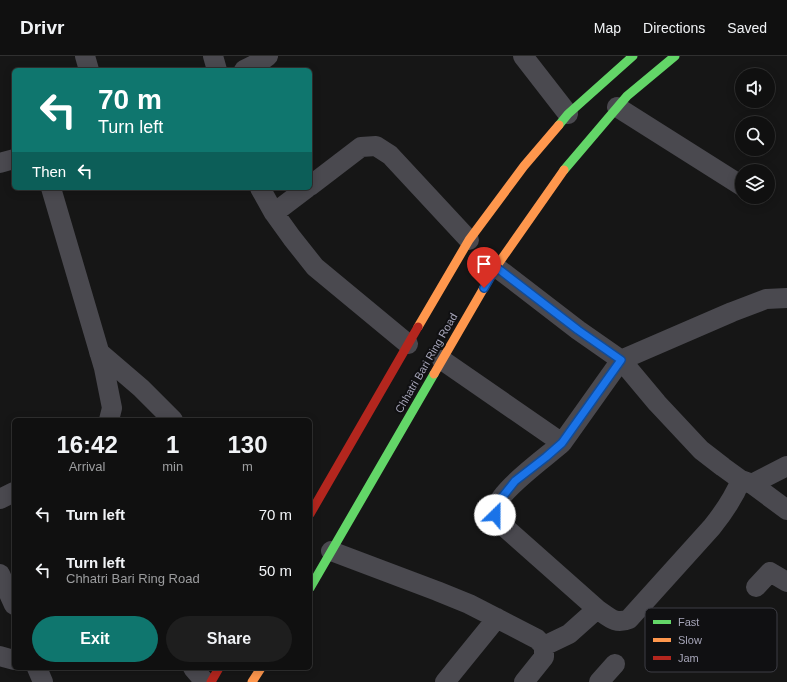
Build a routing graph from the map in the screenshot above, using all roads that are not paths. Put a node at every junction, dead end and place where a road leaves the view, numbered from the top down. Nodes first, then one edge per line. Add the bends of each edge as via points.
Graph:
1 (85, 56) edge
2 (213, 56) edge
3 (268, 56) edge
4 (523, 56) edge
5 (633, 56) edge
6 (675, 56) edge
7 (88, 68) edge
8 (216, 68) edge
9 (248, 68) edge
10 (617, 107) junction
11 (568, 114) junction
12 (12, 160) edge
13 (0, 164) edge
14 (735, 182) edge
15 (312, 184) edge
16 (52, 190) edge
17 (261, 190) edge
18 (304, 190) edge
19 (274, 213) junction
20 (470, 240) junction
21 (496, 267) junction
22 (787, 298) edge
23 (408, 344) junction
24 (100, 352) junction
25 (442, 360) junction
26 (621, 360) junction
27 (110, 418) edge
28 (170, 418) edge
29 (562, 443) junction
30 (787, 466) edge
31 (747, 482) junction
32 (12, 493) edge
33 (0, 499) edge
34 (787, 510) edge
35 (312, 511) edge
36 (331, 551) junction
37 (0, 574) edge
38 (787, 582) edge
39 (312, 584) edge
40 (756, 587) dead end
41 (12, 601) edge
42 (597, 609) junction
43 (497, 618) junction
44 (544, 646) junction
45 (0, 656) edge
46 (12, 659) edge
47 (615, 664) dead end
48 (38, 670) edge
49 (195, 670) edge
50 (218, 670) edge
51 (260, 670) edge
52 (43, 682) edge
53 (205, 682) edge
54 (211, 682) edge
55 (252, 682) edge
56 (445, 682) edge
57 (524, 682) edge
58 (599, 682) edge

1 - 7 street
2 - 8 street
3 - 9 street
4 - 11 street
5 - 11 main road
6 - 10 main road, Chhatri Bari Ring Road
10 - 14 street
10 - 21 main road, Chhatri Bari Ring Road via 561,174
11 - 20 main road via 524,166
12 - 13 street
15 - 20 street via 361,147 376,146 390,155
16 - 24 street
17 - 19 street
18 - 19 street
19 - 23 street via 315,267
20 - 23 main road
21 - 25 main road, Chhatri Bari Ring Road
21 - 26 street
22 - 26 street via 766,299
23 - 35 main road
24 - 27 street via 112,408
24 - 28 street
25 - 29 street
25 - 36 main road, Chhatri Bari Ring Road
26 - 29 street
26 - 31 street via 657,404 701,450
29 - 42 street via 515,481 496,505 495,515 500,523
30 - 31 street
31 - 34 street
31 - 42 street via 716,522 629,619 615,621
32 - 33 street
36 - 39 main road, Chhatri Bari Ring Road
36 - 43 street via 437,591
37 - 41 street
38 - 40 street via 770,572
42 - 44 street via 569,634
43 - 44 street via 537,639
43 - 56 street
44 - 57 street via 544,657
45 - 46 street
47 - 58 street
48 - 52 street
49 - 53 street
50 - 54 main road
51 - 55 main road

